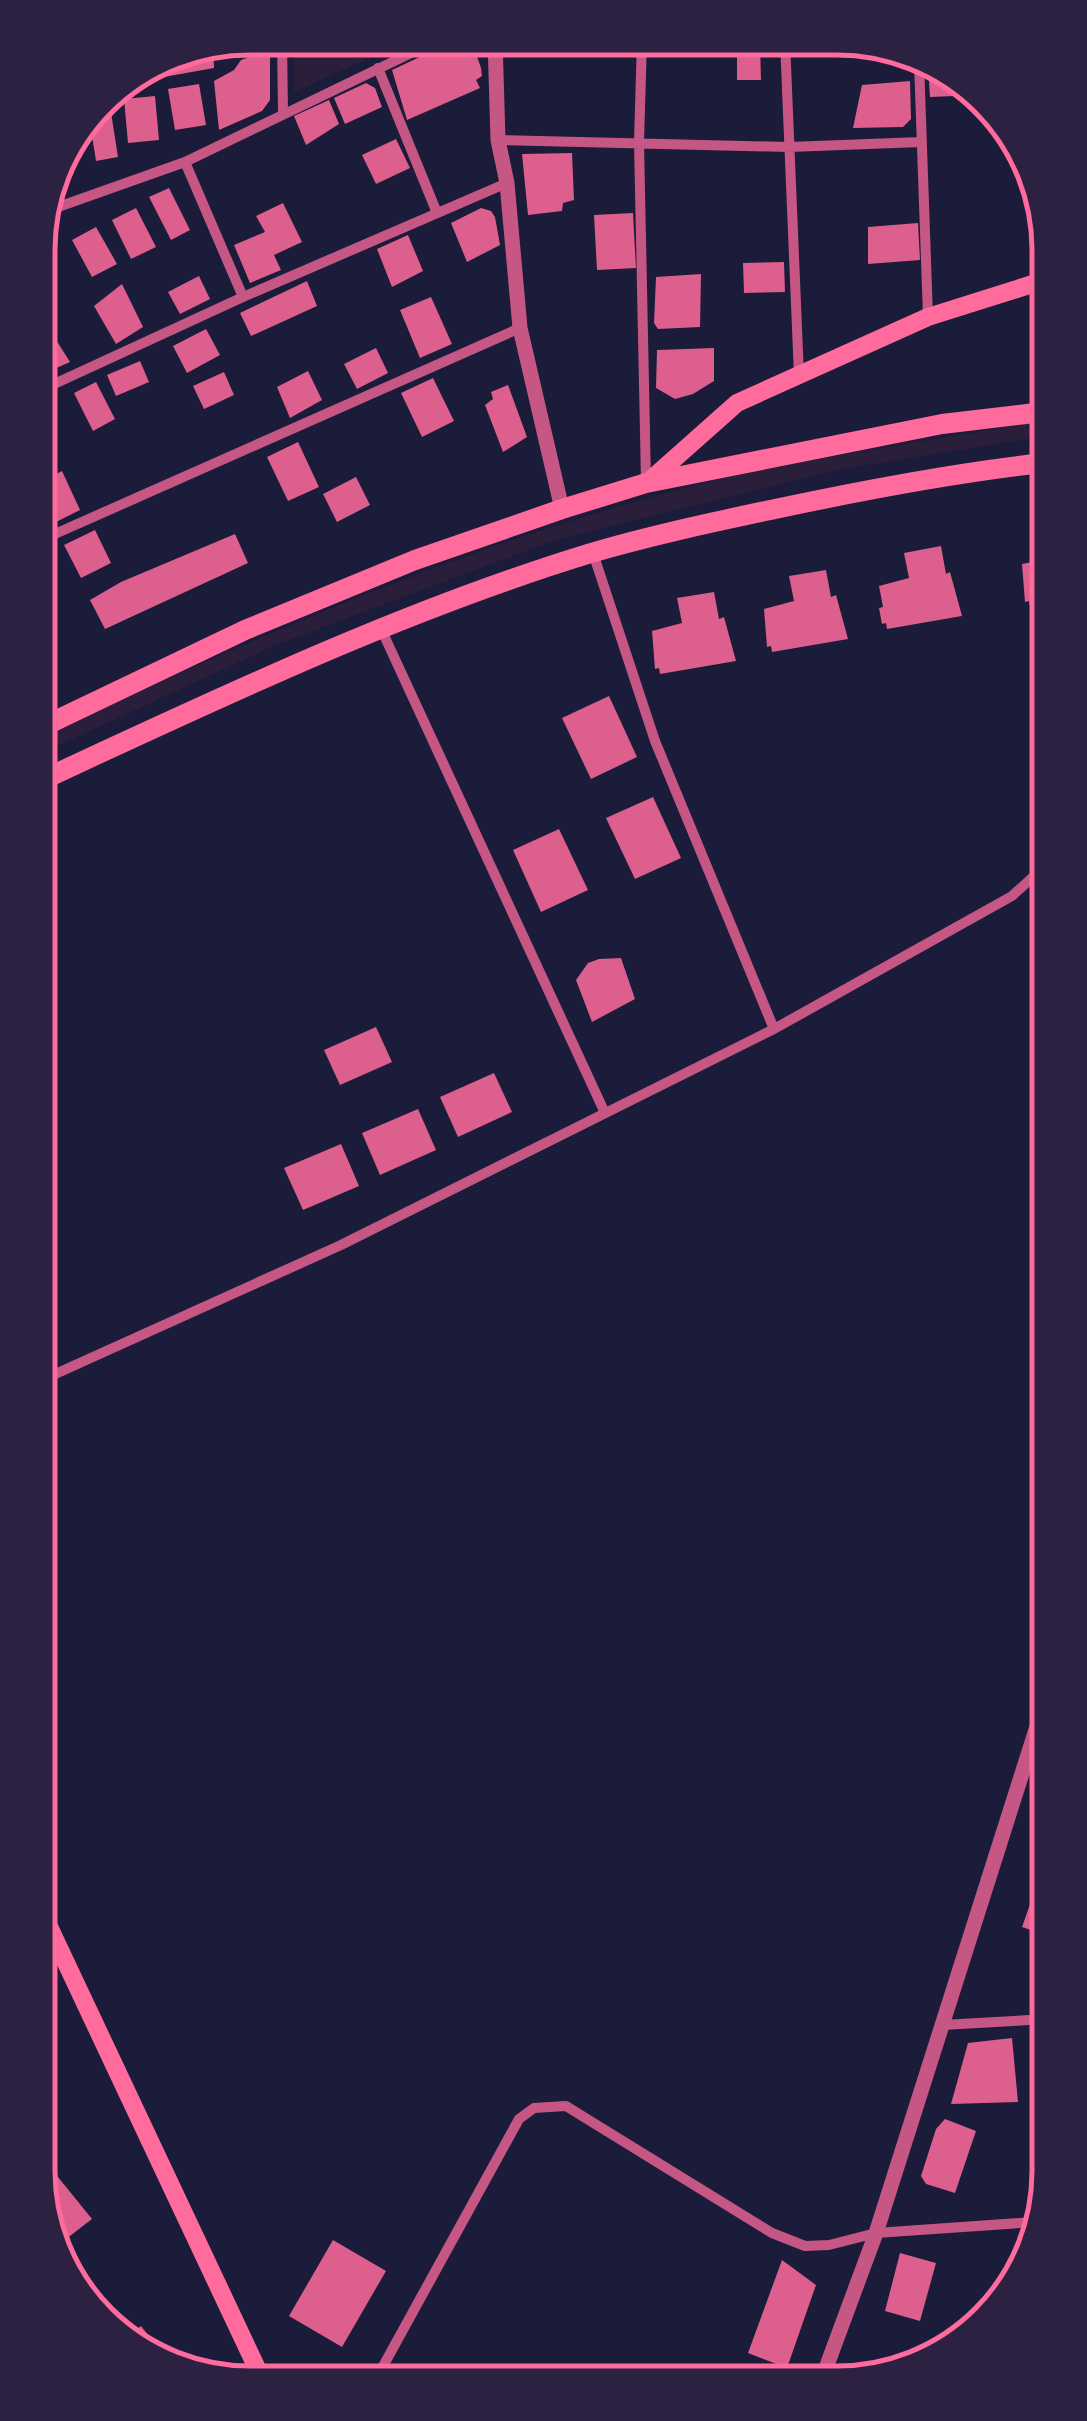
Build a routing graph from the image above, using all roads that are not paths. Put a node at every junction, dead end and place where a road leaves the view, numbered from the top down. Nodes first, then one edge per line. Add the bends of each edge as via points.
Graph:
1 (282, 55) edge
2 (406, 55) edge
3 (495, 55) edge
4 (642, 55) edge
5 (786, 55) edge
6 (378, 68) junction
7 (919, 74) edge
8 (283, 114) junction
9 (498, 140) junction
10 (639, 142) junction
11 (921, 142) junction
12 (789, 148) junction
13 (185, 162) junction
14 (506, 182) junction
15 (61, 206) edge
16 (437, 213) junction
17 (1032, 284) edge
18 (243, 297) junction
19 (928, 316) junction
20 (520, 328) junction
21 (799, 376) junction
22 (55, 383) edge
23 (1032, 413) edge
24 (1032, 464) edge
25 (646, 484) junction
26 (562, 509) junction
27 (55, 535) edge
28 (593, 553) junction
29 (382, 631) junction
30 (55, 721) edge
31 (55, 775) edge
32 (1032, 878) edge
33 (774, 1028) junction
34 (605, 1113) junction
35 (55, 1374) edge
36 (1032, 1761) edge
37 (55, 1939) edge
38 (1032, 2020) edge
39 (942, 2025) junction
40 (1024, 2223) edge
41 (876, 2233) junction
42 (256, 2366) edge
43 (383, 2366) edge
44 (827, 2366) edge

1 - 8 street
2 - 6 street
3 - 9 street
4 - 10 street
5 - 12 street
6 - 8 street
6 - 16 street
7 - 11 street
8 - 13 street
9 - 10 street
9 - 14 street
10 - 12 street
10 - 25 street
11 - 12 street
11 - 19 street
12 - 21 street
13 - 15 street
13 - 18 street
14 - 16 street
14 - 20 street
16 - 18 street
17 - 19 main road
18 - 22 street
19 - 21 main road
20 - 26 street
20 - 27 street
21 - 25 main road via 737,403
23 - 25 highway via 942,424
24 - 28 highway via 814,501
25 - 26 highway
26 - 30 highway via 245,630
28 - 29 highway
28 - 33 street via 655,741
29 - 31 highway via 244,686
29 - 34 street
32 - 33 street via 1012,896
33 - 34 street
34 - 35 street via 341,1245
36 - 39 street
37 - 42 main road
38 - 39 street
39 - 41 street
40 - 41 street
41 - 43 street via 805,2246 772,2234 566,2106 534,2108 519,2119 489,2168
41 - 44 street

